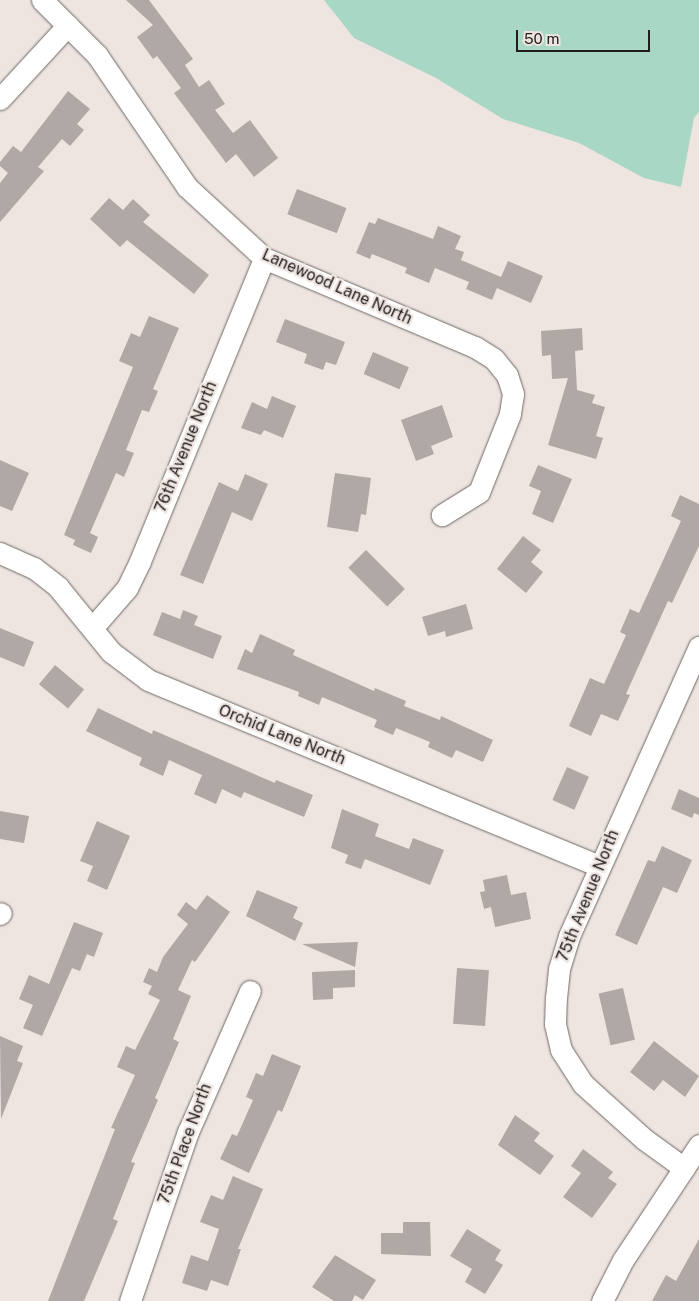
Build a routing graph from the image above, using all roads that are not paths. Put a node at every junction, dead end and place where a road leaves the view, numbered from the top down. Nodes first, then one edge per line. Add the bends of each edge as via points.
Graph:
1 (42, 0) edge
2 (68, 25) junction
3 (0, 99) edge
4 (264, 258) junction
5 (442, 515) dead end
6 (0, 553) edge
7 (93, 627) junction
8 (699, 647) edge
9 (599, 866) junction
10 (250, 991) dead end
11 (699, 1145) edge
12 (684, 1168) junction
13 (130, 1301) edge
14 (602, 1301) edge

1 - 2 street, Lanewood Lane North
2 - 3 street
2 - 4 street, Lanewood Lane North via 97,55 124,91 187,187
4 - 5 street, Lanewood Lane North via 475,347 494,359 507,374 512,394 510,414 479,492
4 - 7 street, 76th Avenue North via 140,561 127,588
6 - 7 street, Orchid Lane North via 40,573
7 - 9 street, Orchid Lane North via 111,652 148,680
8 - 9 street, 75th Avenue North
9 - 12 street, 75th Avenue North via 559,969 555,1024 561,1050 583,1084 604,1105
10 - 13 street, 75th Place North via 188,1132
11 - 12 street
12 - 14 street via 623,1260

